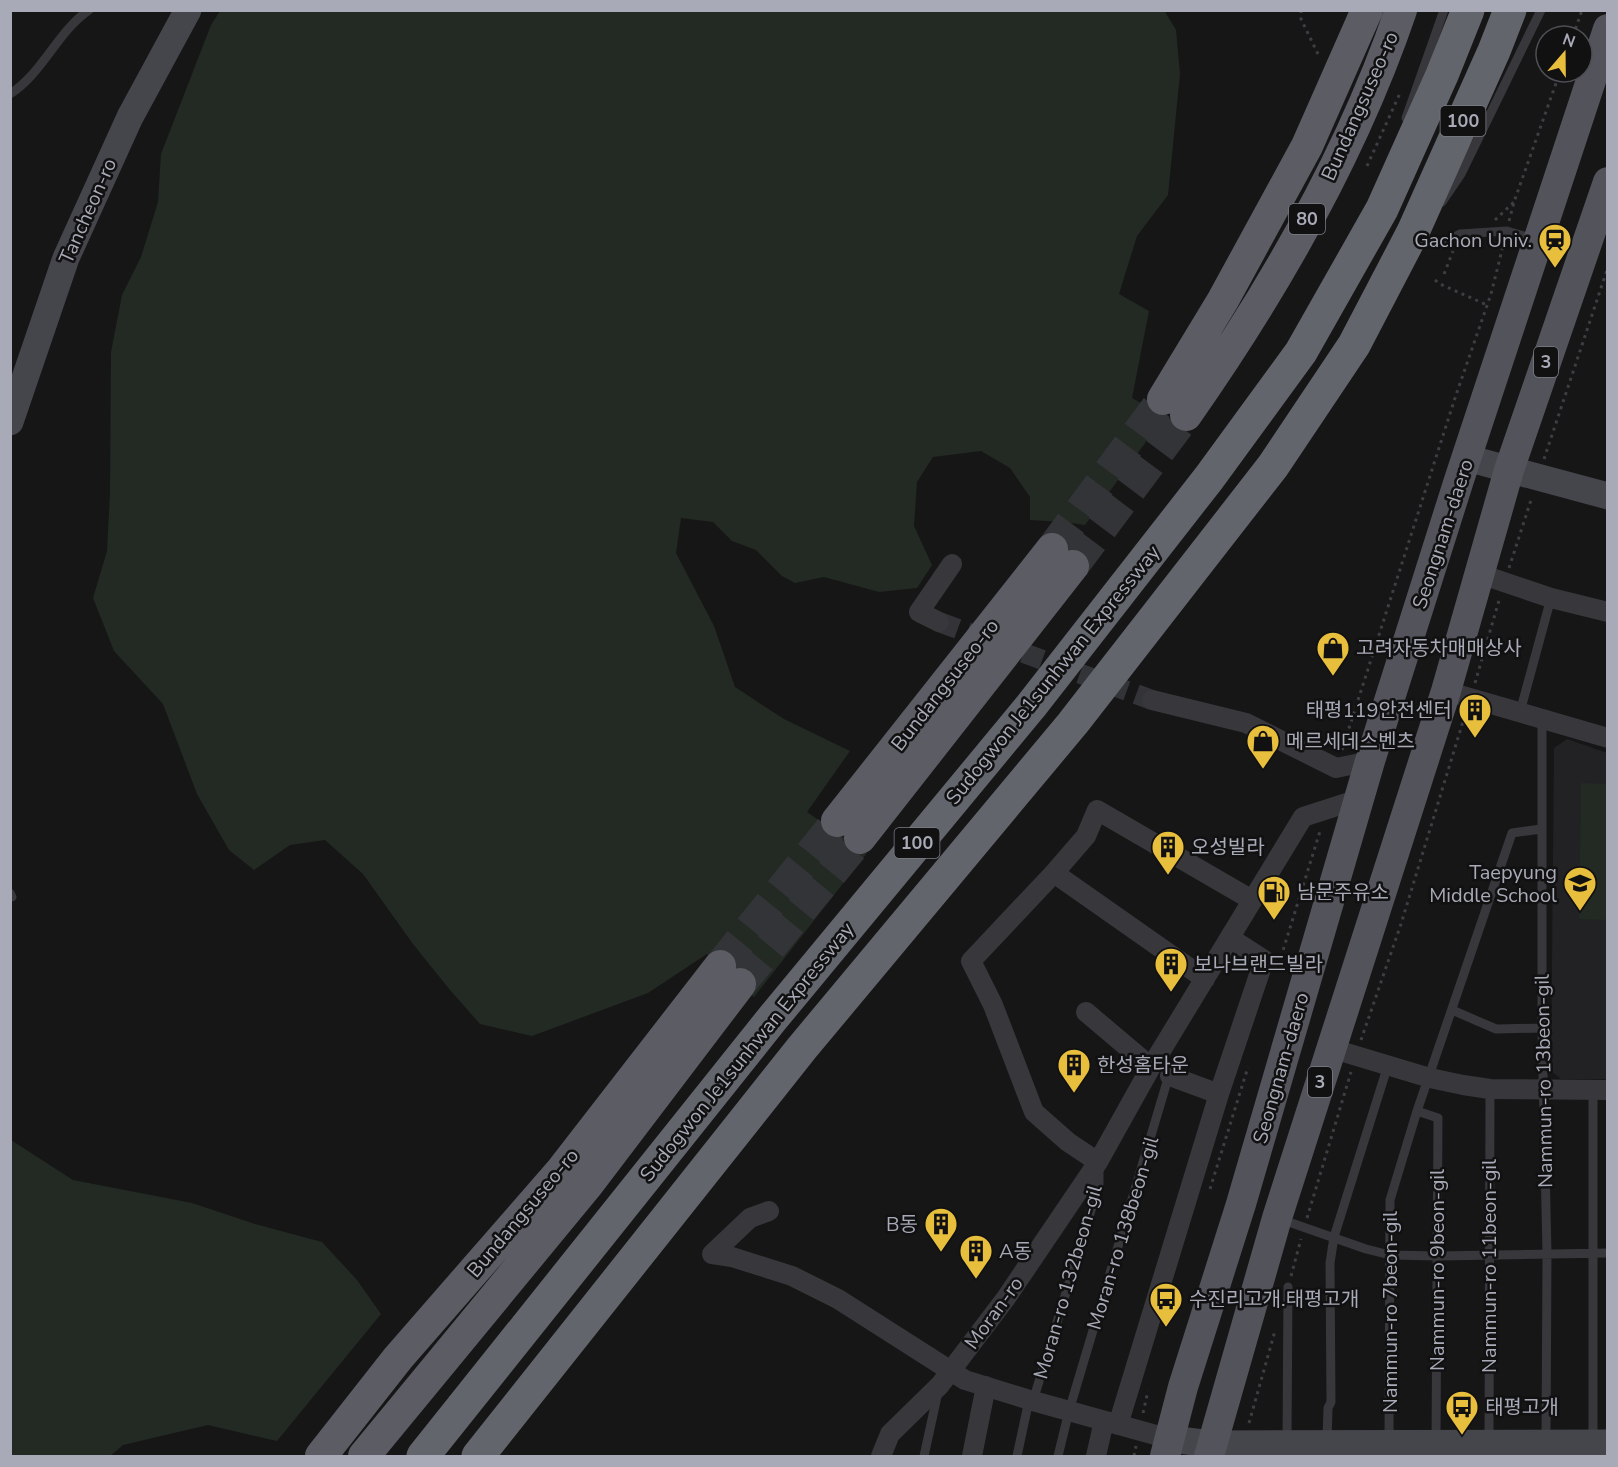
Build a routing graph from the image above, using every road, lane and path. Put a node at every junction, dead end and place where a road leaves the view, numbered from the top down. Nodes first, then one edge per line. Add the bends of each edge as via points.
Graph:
1 (89, 10) edge
2 (188, 10) edge
3 (1301, 10) edge
4 (1367, 10) edge
5 (1401, 10) edge
6 (1444, 10) edge
7 (1468, 10) edge
8 (1510, 10) edge
9 (1541, 10) edge
10 (1608, 29) edge
11 (1318, 54) dead end
12 (1600, 79) edge
13 (1405, 83) dead end
14 (10, 94) edge
15 (1403, 129) dead end
16 (1396, 151) dead end
17 (1367, 166) dead end
18 (1608, 182) edge
19 (1382, 209) junction
20 (1427, 238) junction
21 (1539, 240) junction
22 (1450, 259) dead end
23 (1608, 267) edge
24 (1444, 274) dead end
25 (1435, 280) dead end
26 (1514, 317) junction
27 (10, 422) edge
28 (1467, 458) junction
29 (1509, 470) junction
30 (1539, 477) junction
31 (1608, 496) edge
32 (1063, 558) tunnel mouth
33 (952, 564) dead end
34 (1492, 578) junction
35 (1551, 598) junction
36 (1608, 612) edge
37 (939, 622) tunnel mouth
38 (1459, 694) junction
39 (1152, 700) tunnel mouth
40 (1520, 712) junction
41 (1542, 718) junction
42 (1608, 738) edge
43 (1370, 761) junction
44 (1359, 799) junction
45 (848, 829) tunnel mouth
46 (1541, 829) junction
47 (1054, 873) junction
48 (1252, 900) junction
49 (1230, 938) junction
50 (1205, 980) junction
51 (1452, 1010) junction
52 (1086, 1012) dead end
53 (1542, 1028) junction
54 (1343, 1052) junction
55 (1388, 1065) junction
56 (1151, 1067) junction
57 (1170, 1076) junction
58 (1430, 1078) junction
59 (1490, 1089) junction
60 (1544, 1089) junction
61 (1600, 1090) edge
62 (1219, 1094) junction
63 (1418, 1111) junction
64 (1098, 1162) junction
65 (769, 1210) dead end
66 (1291, 1223) junction
67 (1334, 1237) junction
68 (1608, 1252) edge
69 (1593, 1253) junction
70 (1547, 1254) junction
71 (1390, 1255) junction
72 (1489, 1255) junction
73 (1438, 1256) junction
74 (1288, 1285) joint
75 (1276, 1326) dead end
76 (946, 1378) junction
77 (987, 1386) junction
78 (1031, 1401) junction
79 (1069, 1411) junction
80 (1111, 1423) junction
81 (1600, 1443) edge
82 (1546, 1444) junction
83 (1309, 1447) edge
84 (1167, 1448) edge
85 (1251, 1448) edge
86 (1399, 1448) edge
87 (1442, 1448) edge
88 (1492, 1448) edge
89 (1210, 1450) edge
90 (1359, 1450) edge
91 (321, 1456) edge
92 (364, 1456) edge
93 (423, 1456) edge
94 (478, 1456) edge
95 (881, 1456) edge
96 (924, 1456) edge
97 (972, 1456) edge
98 (1017, 1456) edge
99 (1058, 1456) edge
100 (1096, 1456) edge

1 - 14 lane
2 - 27 main road, Tancheon-ro via 130,117 66,258
3 - 11 path via 1301,19
4 - 5 highway, Bundangsuseo-ro / 80 via 1307,146 1223,300 1174,407 1250,320 1336,167
6 - 15 lane
7 - 19 highway, Sudogwon Je1sunhwan Expressway / 100
8 - 20 highway, Sudogwon Je1sunhwan Expressway / 100
9 - 20 lane
10 - 12 main road, Seongnam-daero / 3
12 - 21 main road, Seongnam-daero / 3
13 - 17 path
16 - 19 lane
18 - 29 main road, Seongnam-daero / 3
19 - 93 highway, Sudogwon Je1sunhwan Expressway / 100 via 1301,352 1209,478 1031,706 772,1019
20 - 21 lane via 1507,231
20 - 94 highway, Sudogwon Je1sunhwan Expressway / 100 via 1274,466 1073,723 802,1048
21 - 26 main road, Seongnam-daero / 3
22 - 24 path
23 - 30 path
25 - 26 path
26 - 28 main road, Seongnam-daero / 3
28 - 29 main road
28 - 43 main road, Seongnam-daero / 3
29 - 30 main road
29 - 34 main road, Seongnam-daero / 3
30 - 31 main road
30 - 34 path
32 - 45 highway, Bundangsuseo-ro
33 - 37 street via 919,612
34 - 35 street
34 - 38 main road, Seongnam-daero / 3
34 - 38 path
35 - 36 street
35 - 40 lane
38 - 40 street
38 - 54 main road, Seongnam-daero / 3
38 - 54 path via 1401,924
39 - 43 street via 1246,723 1336,768
40 - 41 street
41 - 42 street
41 - 46 lane, Nammun-ro 13beon-gil
43 - 44 main road, Seongnam-daero / 3
44 - 48 street, Moran-ro via 1303,817
44 - 84 main road, Seongnam-daero / 3
46 - 51 lane, Nammun-ro 7beon-gil via 1512,833
46 - 53 lane, Nammun-ro 13beon-gil
47 - 48 street via 1086,836 1097,810
47 - 50 street
47 - 64 street via 971,961 993,1005 1034,1112
48 - 49 street, Moran-ro
49 - 50 street, Moran-ro
49 - 62 street via 1264,960
50 - 56 street, Moran-ro
51 - 53 lane via 1496,1029
51 - 58 lane, Nammun-ro 7beon-gil
52 - 56 street
53 - 60 lane, Nammun-ro 13beon-gil
54 - 55 street
54 - 66 main road, Seongnam-daero / 3
54 - 66 path
55 - 58 street
55 - 67 lane
56 - 57 lane
56 - 64 street, Moran-ro
57 - 62 street
57 - 79 lane, Moran-ro 138beon-gil
58 - 59 street
58 - 63 lane, Nammun-ro 7beon-gil
59 - 60 street
59 - 72 lane, Nammun-ro 11beon-gil
60 - 61 street
60 - 70 lane, Nammun-ro 13beon-gil
61 - 69 lane
62 - 80 street
63 - 71 lane, Nammun-ro 7beon-gil via 1390,1200
63 - 73 lane, Nammun-ro 9beon-gil via 1438,1118
64 - 76 street, Moran-ro via 1006,1298
64 - 78 lane, Moran-ro 132beon-gil via 1099,1184
65 - 76 street via 750,1218 712,1254 792,1276 838,1299
66 - 67 lane
66 - 74 path
66 - 89 main road, Seongnam-daero / 3
67 - 71 lane
67 - 83 lane via 1330,1263 1331,1402
68 - 69 lane
69 - 70 lane
69 - 81 lane
70 - 72 lane
70 - 82 lane, Nammun-ro 13beon-gil
71 - 73 lane
71 - 86 lane, Nammun-ro 7beon-gil
72 - 73 lane
72 - 88 lane, Nammun-ro 11beon-gil
73 - 87 lane, Nammun-ro 9beon-gil
74 - 83 lane
75 - 85 path
76 - 77 street
76 - 95 street, Moran-ro via 890,1434
76 - 96 lane
77 - 78 street
77 - 97 street
78 - 79 street
78 - 98 lane, Moran-ro 132beon-gil
79 - 80 street
79 - 99 lane, Moran-ro 138beon-gil
80 - 84 street
80 - 100 street
81 - 82 main road
82 - 88 main road
83 - 85 main road
83 - 90 main road
84 - 89 main road
85 - 89 main road
86 - 87 main road
86 - 90 main road
87 - 88 main road
91 - 92 highway, Bundangsuseo-ro via 398,1358 730,975 588,1184

